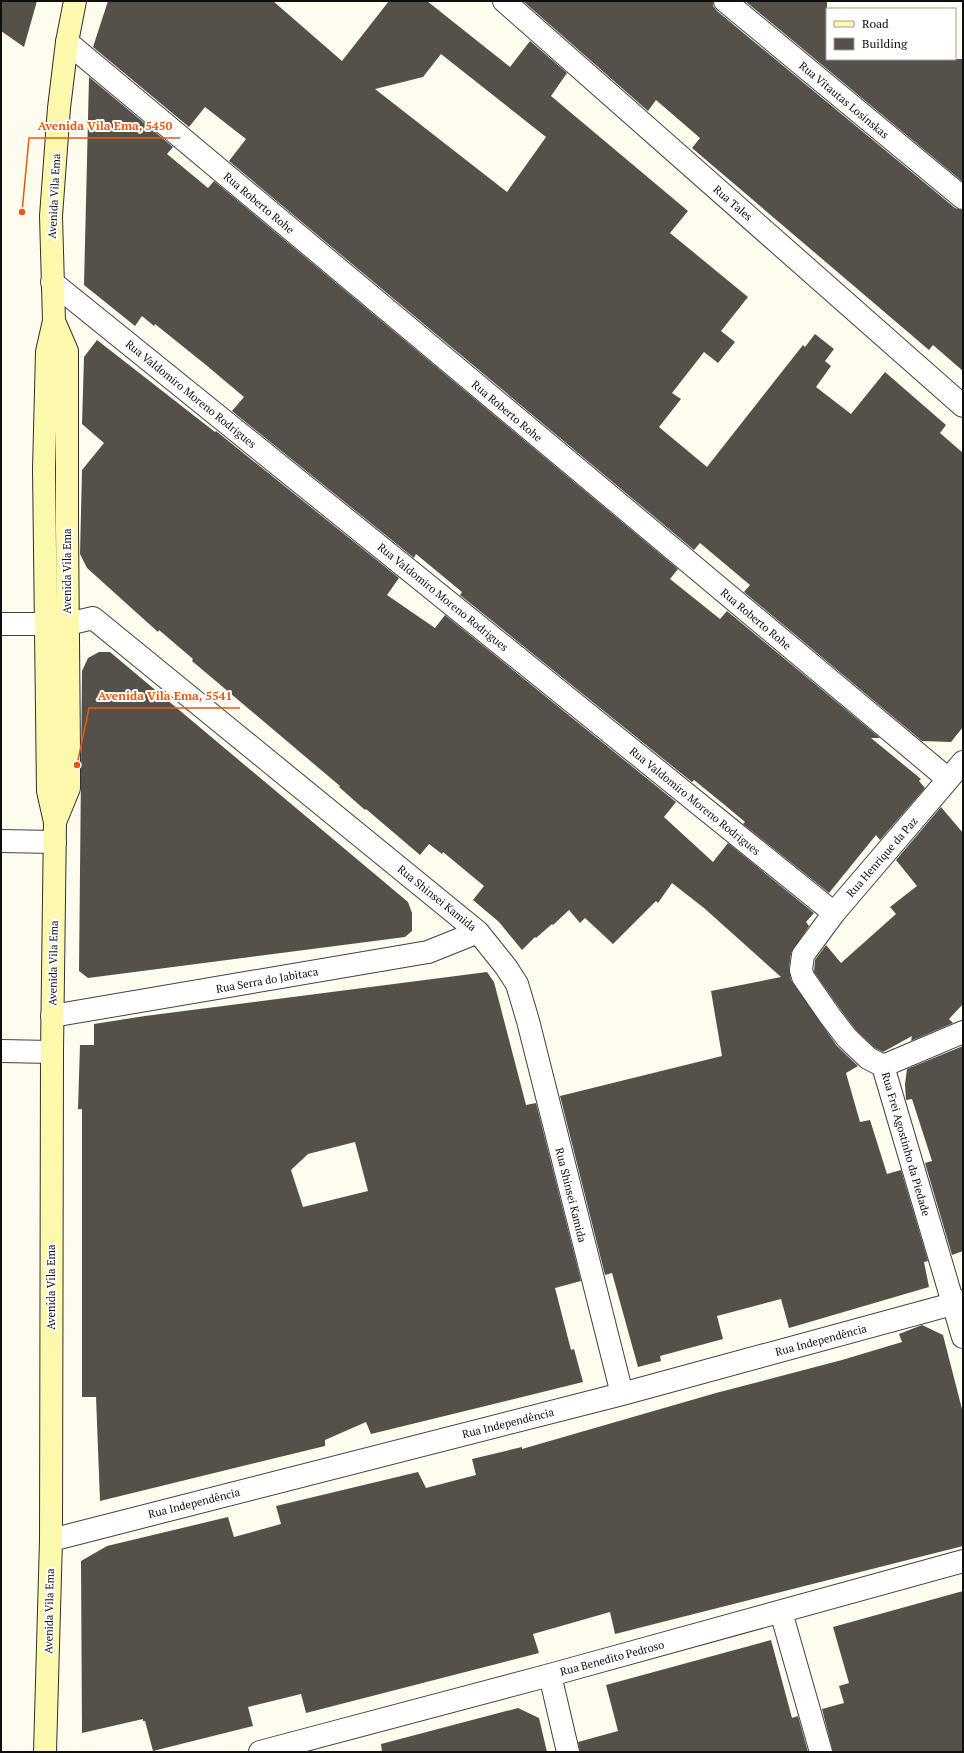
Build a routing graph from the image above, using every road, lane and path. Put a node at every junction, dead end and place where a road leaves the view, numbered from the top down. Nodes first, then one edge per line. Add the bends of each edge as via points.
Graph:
1 (75, 1) edge
2 (504, 1) edge
3 (725, 1) edge
4 (67, 42) junction
5 (963, 198) edge
6 (52, 282) junction
7 (54, 320) junction
8 (963, 406) edge
9 (1, 624) edge
10 (46, 624) junction
11 (68, 624) junction
12 (963, 762) edge
13 (948, 780) junction
14 (55, 832) junction
15 (1, 841) edge
16 (834, 913) junction
17 (478, 932) junction
18 (803, 955) joint
19 (52, 1016) junction
20 (963, 1032) edge
21 (1, 1051) edge
22 (52, 1052) junction
23 (884, 1066) junction
24 (958, 1303) edge
25 (963, 1337) edge
26 (622, 1394) junction
27 (51, 1540) junction
28 (963, 1561) edge
29 (781, 1612) junction
30 (550, 1675) junction
31 (297, 1747) edge
32 (46, 1752) edge
33 (260, 1752) edge
34 (568, 1752) edge
35 (822, 1752) edge

1 - 4 main road, Avenida Vila Ema
2 - 8 street, Rua Tales
3 - 5 street, Rua Vitautas Losinskas
4 - 6 main road, Avenida Vila Ema via 51,216
4 - 13 street, Rua Roberto Rohe
6 - 7 main road, Avenida Vila Ema
6 - 16 street, Rua Valdomiro Moreno Rodrigues
7 - 10 main road, Avenida Vila Ema via 47,352 44,468
7 - 11 main road, Avenida Vila Ema via 67,351
9 - 10 street
10 - 11 street
10 - 14 main road, Avenida Vila Ema via 48,791
11 - 14 main road, Avenida Vila Ema via 69,788
11 - 17 street, Rua Shinsei Kamida via 93,618
12 - 13 street, Rua Henrique da Paz
13 - 16 street, Rua Henrique da Paz
14 - 15 street
14 - 19 main road, Avenida Vila Ema
16 - 18 street, Rua Henrique da Paz
17 - 19 street, Rua Serra do Jabitaca via 428,952
17 - 26 street, Rua Shinsei Kamida via 517,984
18 - 23 street, Rua Frei Agostinho da Piedade via 803,977 830,1016 847,1038 868,1058
19 - 22 main road, Avenida Vila Ema
20 - 23 street
21 - 22 street
22 - 27 main road, Avenida Vila Ema
23 - 24 street, Rua Frei Agostinho da Piedade
24 - 25 street, Rua Frei Agostinho da Piedade
24 - 26 street, Rua Independência
26 - 27 street, Rua Independência
27 - 32 main road, Avenida Vila Ema
28 - 29 street, Rua Benedito Pedroso
29 - 30 street, Rua Benedito Pedroso
29 - 35 street
30 - 31 street, Rua Benedito Pedroso
30 - 34 street
31 - 33 street, Rua Benedito Pedroso

